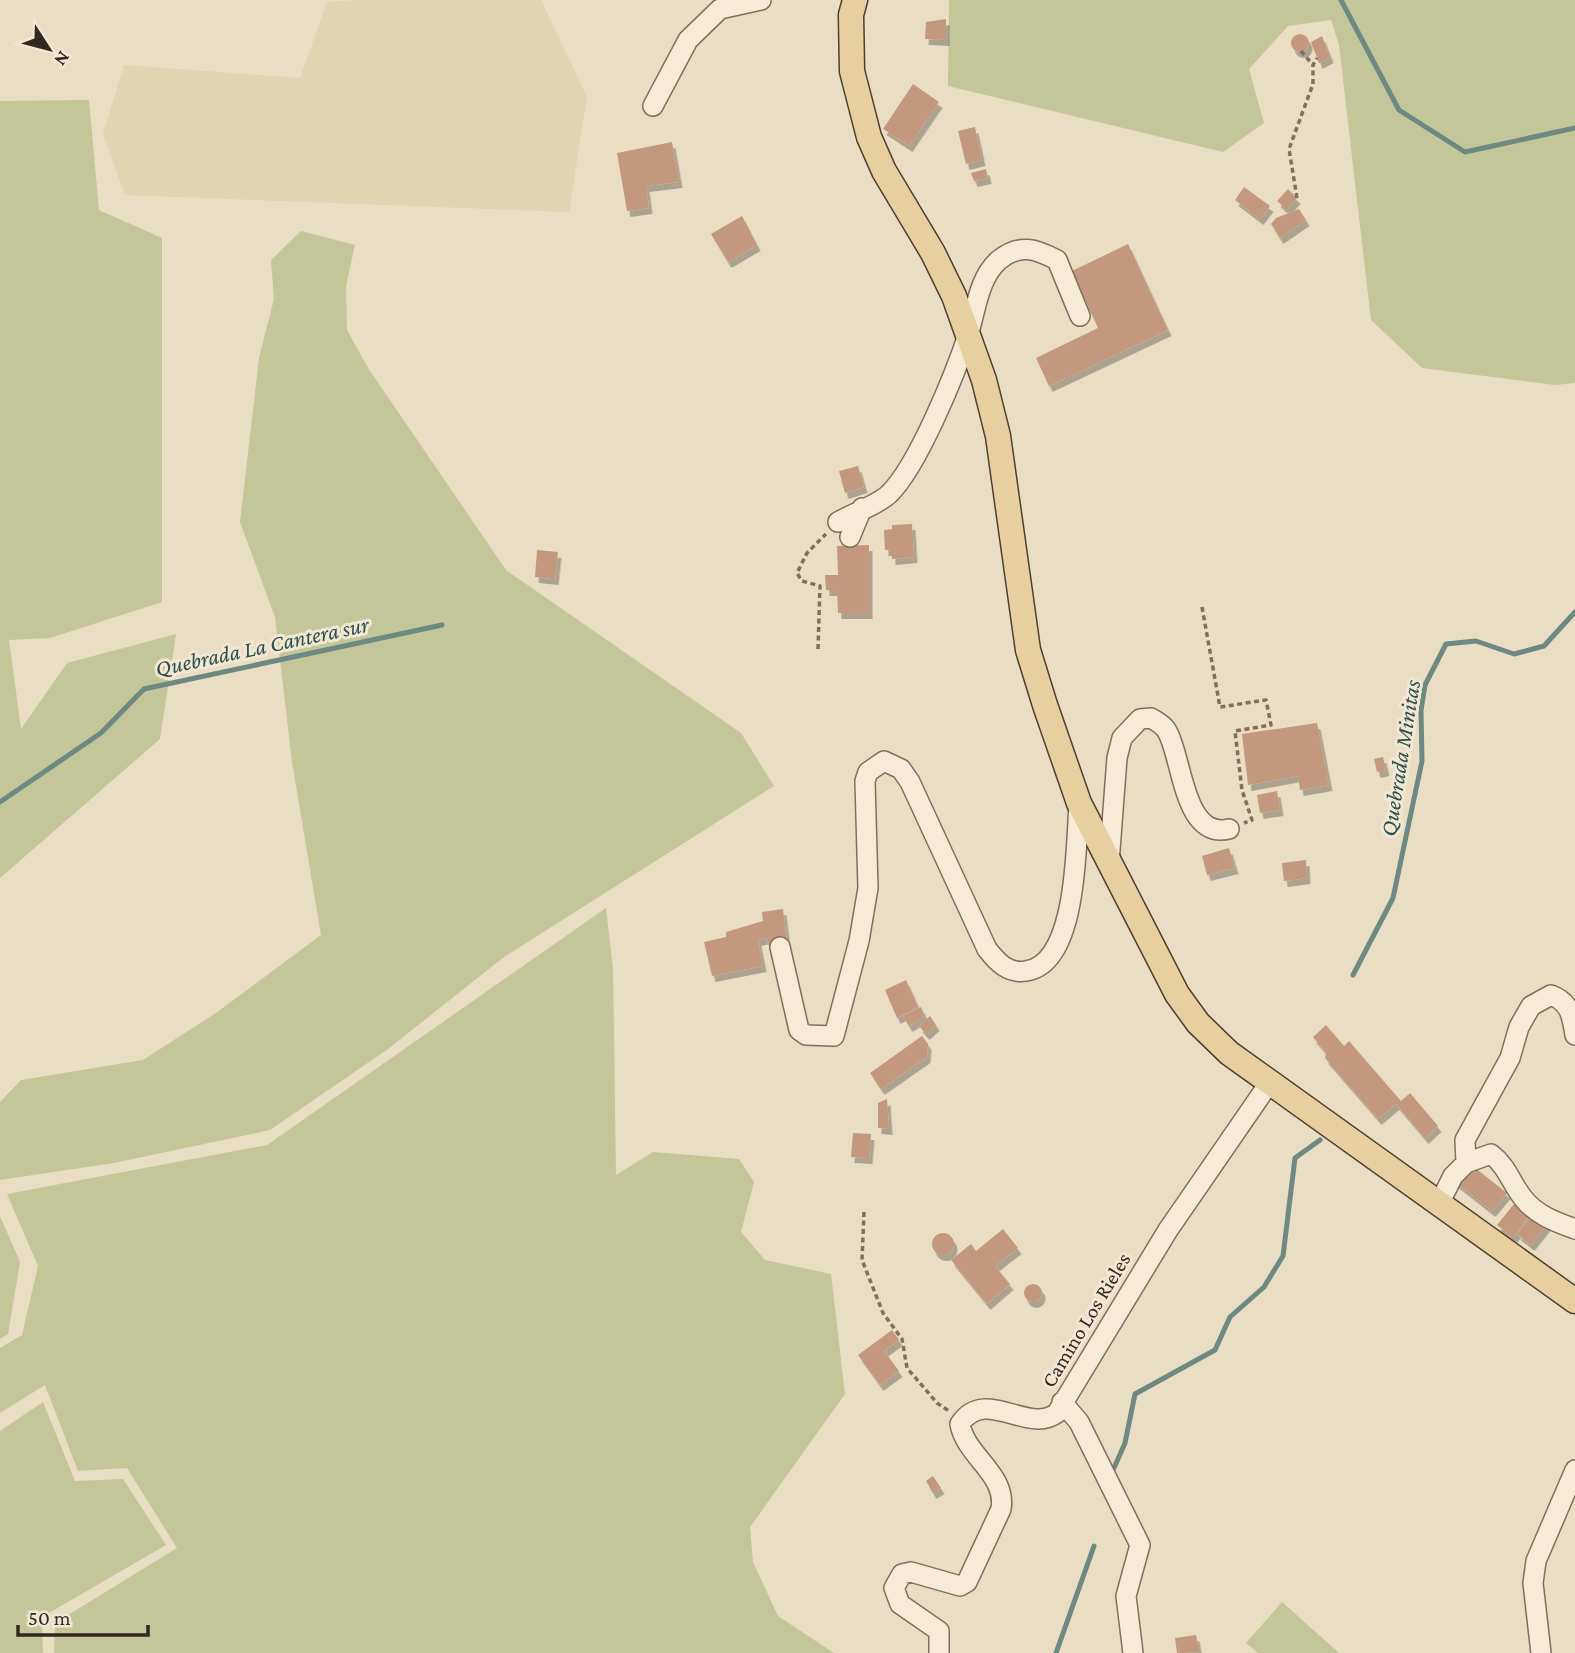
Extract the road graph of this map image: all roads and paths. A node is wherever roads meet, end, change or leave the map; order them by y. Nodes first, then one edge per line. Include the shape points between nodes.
1 (761, 0) edge
2 (855, 0) edge
3 (1301, 51) dead end
4 (1317, 58) dead end
5 (1313, 65) junction
6 (653, 106) dead end
7 (1297, 198) dead end
8 (1080, 316) dead end
9 (968, 335) junction
10 (844, 529) joint
11 (1202, 607) dead end
12 (818, 649) dead end
13 (1079, 803) junction
14 (1229, 829) joint
15 (1109, 864) junction
16 (780, 947) dead end
17 (1575, 1035) edge
18 (1270, 1082) junction
19 (1465, 1163) junction
20 (1439, 1204) junction
21 (864, 1212) dead end
22 (1575, 1229) edge
23 (1575, 1301) edge
24 (1062, 1402) junction
25 (963, 1420) junction
26 (1575, 1470) edge
27 (939, 1653) edge
28 (1133, 1653) edge
29 (1541, 1653) edge

1 - 6 street via 720,9 688,40
2 - 9 main road via 850,15 852,71 869,137 899,200 933,253
3 - 5 path
4 - 5 path
5 - 7 path via 1313,84 1289,149
8 - 9 street via 1057,260 1034,248 1016,249 998,261 983,283
9 - 10 street via 925,440 889,494 862,508
9 - 13 main road via 998,436 1028,650
10 - 12 path via 807,554 797,573 802,581 820,586
11 - 14 path via 1220,706 1265,700 1271,725 1235,731 1242,790 1252,820
13 - 15 main road
13 - 16 street via 1065,929 1048,960 1037,968 1014,972 987,949 910,782 901,769 884,761 868,772 865,781 868,888 835,1035 801,1033
14 - 15 street via 1216,832 1204,827 1194,812 1168,732 1152,718 1140,719 1122,738 1117,758
15 - 18 main road via 1177,994 1198,1023 1229,1053
17 - 19 street via 1572,1013 1562,999 1551,995 1531,1006 1510,1058 1465,1140
18 - 20 main road
18 - 24 street, Camino Los Rieles via 1168,1230
19 - 20 street
19 - 22 street via 1491,1154 1524,1199 1547,1218
20 - 23 main road
21 - 25 path via 862,1260 883,1313 902,1339 907,1368 937,1403
24 - 25 street, Camino Los Rieles via 1049,1419 980,1408
24 - 28 street via 1079,1422 1140,1545 1126,1596
25 - 27 street via 962,1436 967,1445 1000,1485 1001,1509 967,1582 960,1586 911,1572 902,1574 894,1588 900,1604 939,1631
26 - 29 street via 1536,1561 1533,1583

